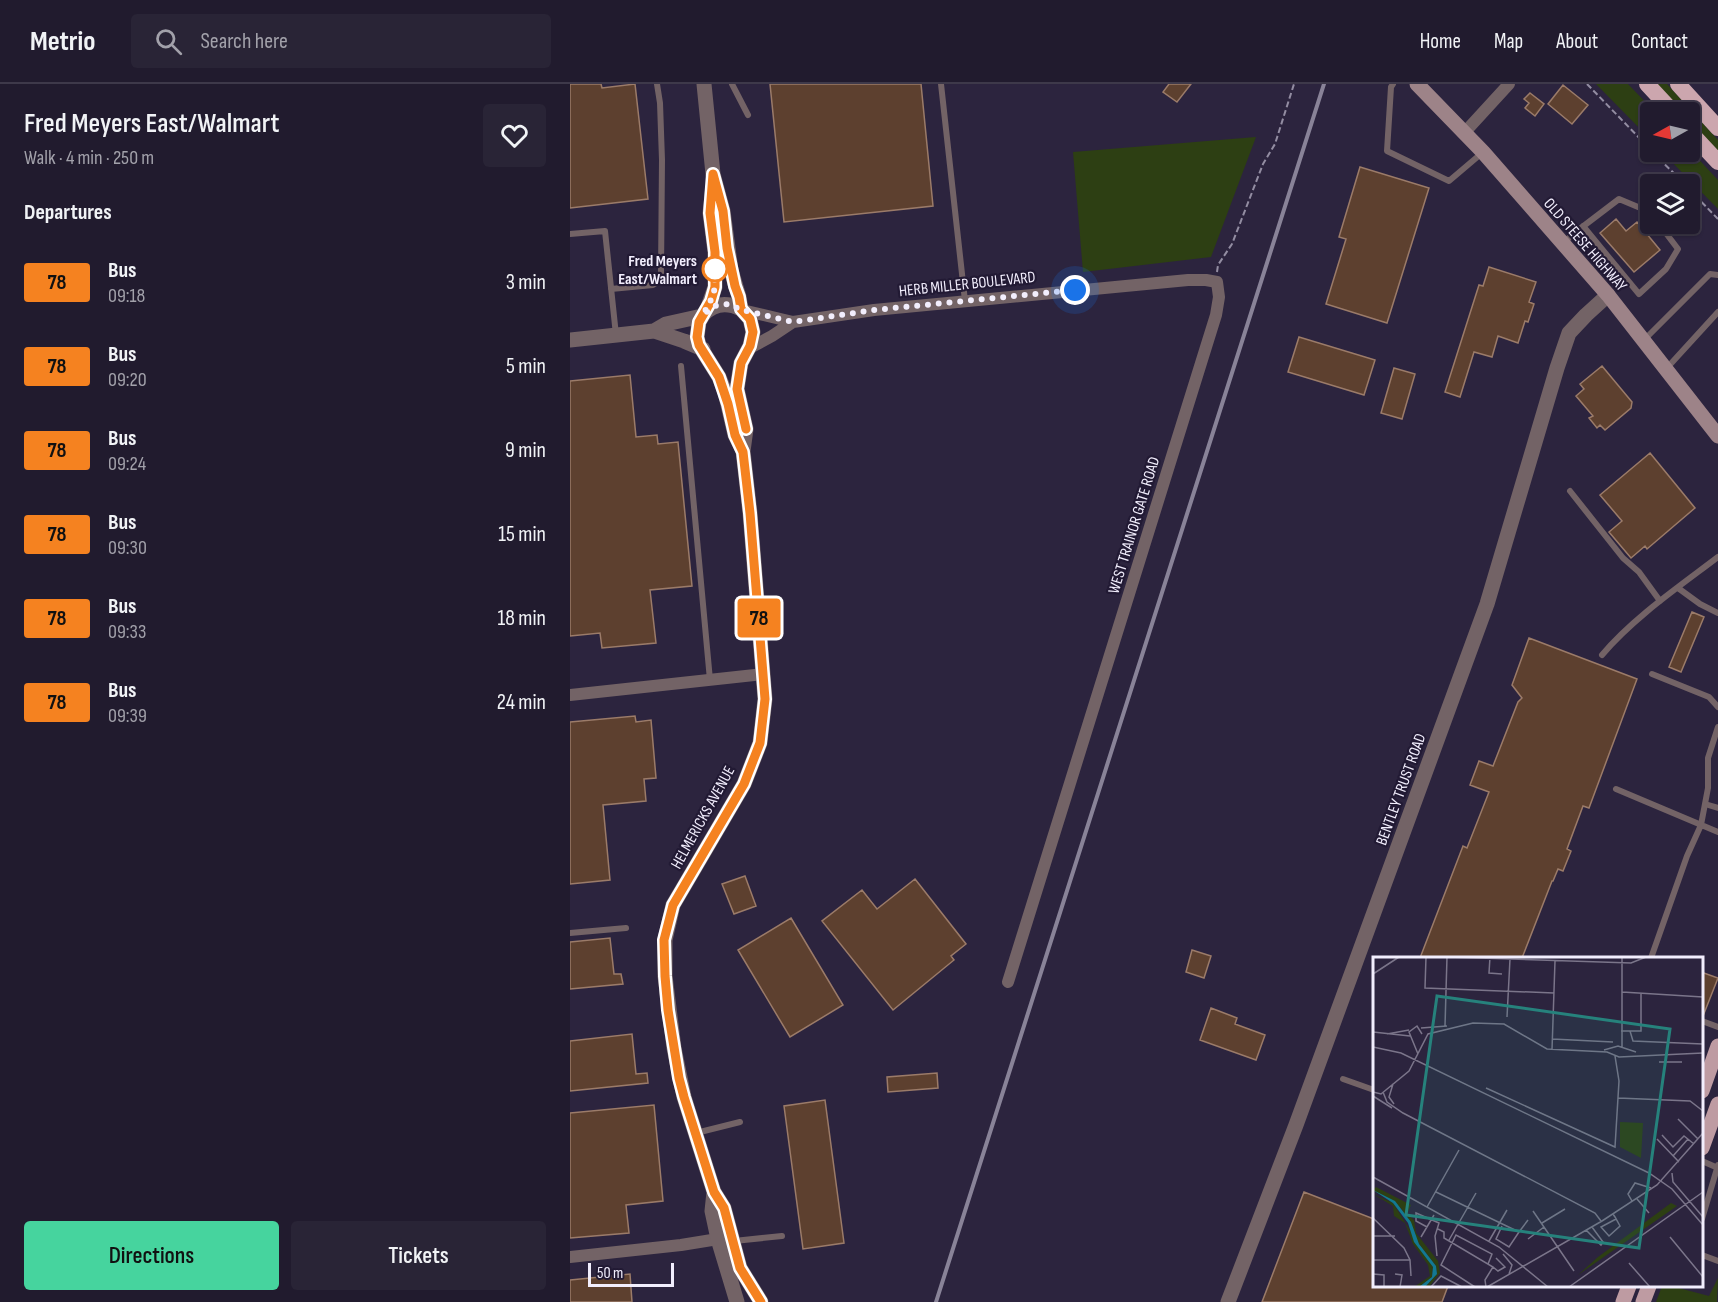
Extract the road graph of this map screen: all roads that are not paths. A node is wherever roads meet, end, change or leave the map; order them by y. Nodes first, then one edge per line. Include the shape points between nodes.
1 (657, 84) edge
2 (704, 84) edge
3 (732, 84) edge
4 (941, 84) edge
5 (1393, 84) edge
6 (1417, 84) edge
7 (1509, 84) edge
8 (1647, 84) edge
9 (1678, 84) edge
10 (1664, 102) edge
11 (748, 115) dead end
12 (1718, 128) edge
13 (1465, 132) junction
14 (1700, 142) edge
15 (1483, 152) junction
16 (1718, 162) edge
17 (713, 174) junction
18 (1640, 208) edge
19 (1583, 226) junction
20 (570, 234) edge
21 (1667, 234) edge
22 (1563, 243) junction
23 (1718, 275) edge
24 (1217, 282) joint
25 (611, 289) junction
26 (1608, 295) junction
27 (965, 301) junction
28 (742, 309) junction
29 (1718, 312) edge
30 (702, 316) junction
31 (793, 322) junction
32 (654, 331) junction
33 (616, 336) junction
34 (570, 340) edge
35 (1643, 341) junction
36 (703, 350) junction
37 (747, 350) junction
38 (681, 366) dead end
39 (1665, 369) junction
40 (1718, 436) edge
41 (743, 452) junction
42 (1570, 491) dead end
43 (1718, 557) edge
44 (1678, 588) junction
45 (1660, 601) junction
46 (1718, 613) edge
47 (1602, 655) dead end
48 (764, 674) junction
49 (1652, 674) dead end
50 (710, 680) junction
51 (570, 695) edge
52 (1718, 707) edge
53 (1718, 727) edge
54 (1616, 789) dead end
55 (1705, 804) junction
56 (1718, 808) edge
57 (1701, 825) junction
58 (1718, 832) edge
59 (627, 927) dead end
60 (570, 933) edge
61 (1651, 957) edge
62 (1008, 982) dead end
63 (1703, 1022) edge
64 (1718, 1027) edge
65 (1718, 1046) edge
66 (1343, 1079) dead end
67 (1703, 1086) edge
68 (1373, 1090) edge
69 (1718, 1104) edge
70 (740, 1122) dead end
71 (695, 1134) junction
72 (1703, 1143) edge
73 (1703, 1162) edge
74 (1718, 1167) edge
75 (1703, 1213) edge
76 (782, 1236) dead end
77 (726, 1240) junction
78 (1703, 1256) edge
79 (570, 1257) edge
80 (1718, 1261) edge
81 (740, 1268) junction
82 (1629, 1287) edge
83 (1649, 1287) edge
84 (737, 1302) edge
85 (748, 1302) edge
86 (761, 1302) edge
87 (1228, 1302) edge
88 (1623, 1302) edge
89 (1643, 1302) edge

1 - 25 lane via 662,160 661,274 653,285
2 - 17 street, HELMERICKS AVENUE
3 - 11 lane
4 - 27 lane
5 - 15 lane via 1387,152 1449,181
6 - 13 main road, OLD STEESE HIGHWAY
7 - 13 street
8 - 10 highway
9 - 12 highway
13 - 15 main road, OLD STEESE HIGHWAY
14 - 16 highway
15 - 22 main road, OLD STEESE HIGHWAY
17 - 28 street, HELMERICKS AVENUE
17 - 30 street, HELMERICKS AVENUE via 710,213 715,287
18 - 19 lane via 1619,199
19 - 21 lane via 1639,294 1666,269 1678,249
19 - 22 lane
20 - 25 lane via 605,231
22 - 26 main road, OLD STEESE HIGHWAY
23 - 35 lane via 1710,274
24 - 27 street, HERB MILLER BOULEVARD via 1188,280
24 - 62 street, WEST TRAINOR GATE ROAD via 1216,315
25 - 33 lane
26 - 35 main road, OLD STEESE HIGHWAY
26 - 87 street, BENTLEY TRUST ROAD via 1569,333 1487,604
27 - 31 street, HERB MILLER BOULEVARD
28 - 30 street, HERB MILLER BOULEVARD via 720,304
28 - 31 street, HERB MILLER BOULEVARD
28 - 37 street, HELMERICKS AVENUE via 753,325 753,339
29 - 39 lane
30 - 32 street, HERB MILLER BOULEVARD via 666,324
30 - 36 street, HELMERICKS AVENUE via 697,337
31 - 37 street, HERB MILLER BOULEVARD
32 - 33 street, HERB MILLER BOULEVARD
32 - 36 street, HERB MILLER BOULEVARD
33 - 34 street, HERB MILLER BOULEVARD
35 - 39 main road, OLD STEESE HIGHWAY
36 - 37 street, HERB MILLER BOULEVARD via 722,361 735,359
36 - 41 street, HELMERICKS AVENUE via 719,377
37 - 41 street, HELMERICKS AVENUE via 737,389 746,429
38 - 50 lane
39 - 40 main road, OLD STEESE HIGHWAY
41 - 48 street, HELMERICKS AVENUE
42 - 45 lane
43 - 44 lane
44 - 45 lane
44 - 46 lane
45 - 47 lane
48 - 50 street
48 - 71 street, HELMERICKS AVENUE via 760,743 744,784 673,905 664,940 672,1038
49 - 52 lane via 1709,697
50 - 51 street
53 - 55 lane via 1708,758
54 - 57 lane
55 - 56 lane
55 - 57 lane
57 - 58 lane
57 - 61 lane
59 - 60 lane
63 - 64 lane
65 - 67 main road
66 - 68 lane
69 - 72 main road
70 - 71 lane
71 - 77 street, HELMERICKS AVENUE via 714,1192 712,1211
73 - 74 lane
74 - 75 lane
76 - 77 lane
77 - 79 street
77 - 81 street, HELMERICKS AVENUE
77 - 84 street, HELMERICKS AVENUE
78 - 80 lane
81 - 85 street, HELMERICKS AVENUE
81 - 86 street, HELMERICKS AVENUE
82 - 88 main road
83 - 89 main road

